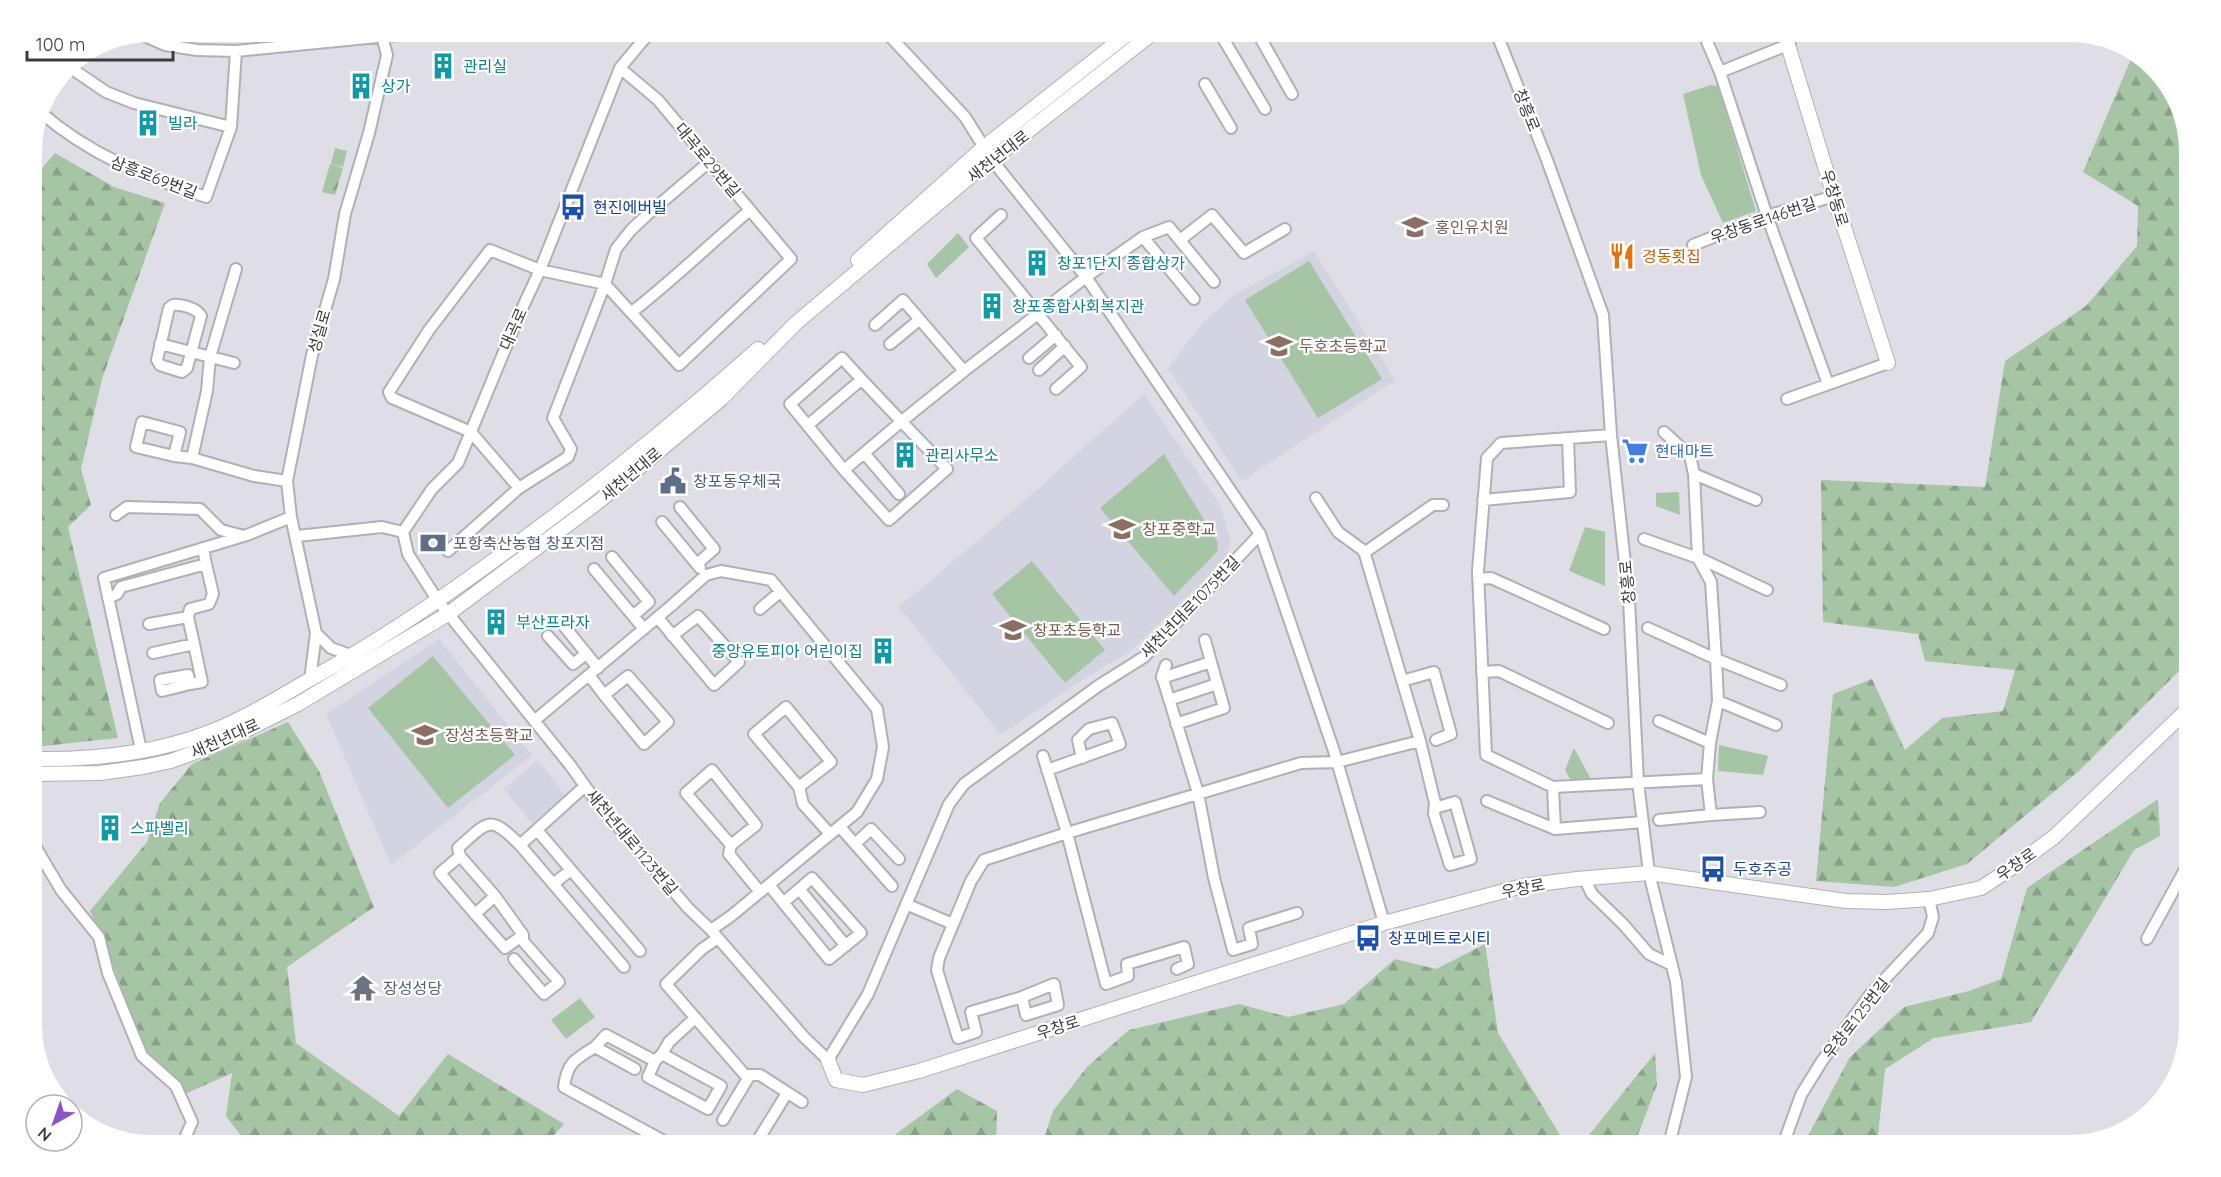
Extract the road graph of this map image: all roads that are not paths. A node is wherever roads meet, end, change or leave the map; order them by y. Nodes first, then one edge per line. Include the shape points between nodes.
1 (158, 42) edge
2 (283, 42) edge
3 (316, 42) edge
4 (383, 42) edge
5 (642, 42) edge
6 (895, 42) edge
7 (1117, 42) edge
8 (1141, 42) edge
9 (1225, 42) edge
10 (1263, 42) edge
11 (1500, 42) edge
12 (1707, 42) edge
13 (1779, 42) edge
14 (1788, 42) edge
15 (284, 46) junction
16 (236, 51) junction
17 (620, 68) junction
18 (76, 72) edge
19 (1720, 72) junction
20 (1205, 84) dead end
21 (1292, 94) dead end
22 (1265, 109) dead end
23 (47, 118) edge
24 (231, 127) junction
25 (1232, 128) dead end
26 (983, 148) junction
27 (992, 160) junction
28 (709, 162) junction
29 (1834, 196) junction
30 (750, 210) junction
31 (1001, 215) dead end
32 (1767, 216) junction
33 (1285, 230) dead end
34 (1143, 237) junction
35 (1180, 240) junction
36 (1693, 245) dead end
37 (236, 268) dead end
38 (540, 270) junction
39 (1086, 277) junction
40 (1214, 282) dead end
41 (605, 284) junction
42 (1194, 299) dead end
43 (632, 312) junction
44 (1039, 315) junction
45 (919, 320) junction
46 (874, 325) dead end
47 (1056, 335) junction
48 (160, 344) junction
49 (890, 344) dead end
50 (1065, 346) junction
51 (191, 352) junction
52 (210, 357) junction
53 (1029, 358) dead end
54 (234, 363) dead end
55 (1888, 363) joint
56 (1039, 370) dead end
57 (964, 371) junction
58 (861, 380) junction
59 (1828, 384) junction
60 (1056, 389) dead end
61 (1787, 399) dead end
62 (902, 421) junction
63 (808, 425) junction
64 (471, 432) junction
65 (1664, 432) dead end
66 (1611, 435) junction
67 (1568, 439) junction
68 (864, 453) junction
69 (174, 456) dead end
70 (192, 458) junction
71 (844, 470) junction
72 (1694, 474) junction
73 (287, 481) junction
74 (519, 488) junction
75 (899, 494) dead end
76 (1316, 498) dead end
77 (1483, 500) junction
78 (1756, 500) dead end
79 (1443, 505) dead end
80 (680, 507) dead end
81 (116, 515) dead end
82 (291, 517) junction
83 (662, 522) dead end
84 (403, 532) junction
85 (1260, 534) junction
86 (244, 536) junction
87 (297, 536) junction
88 (1644, 539) dead end
89 (203, 548) junction
90 (448, 551) dead end
91 (1364, 553) junction
92 (612, 557) dead end
93 (1698, 558) junction
94 (206, 564) junction
95 (697, 564) junction
96 (594, 569) dead end
97 (706, 575) junction
98 (1478, 579) junction
99 (1767, 590) dead end
100 (780, 592) junction
101 (108, 598) junction
102 (438, 601) junction
103 (760, 609) dead end
104 (448, 614) junction
105 (633, 616) junction
106 (188, 617) junction
107 (657, 618) junction
108 (149, 624) dead end
109 (564, 626) dead end
110 (1648, 628) dead end
111 (644, 629) junction
112 (1604, 629) dead end
113 (316, 633) junction
114 (548, 636) dead end
115 (672, 636) junction
116 (1205, 640) dead end
117 (194, 644) junction
118 (153, 653) dead end
119 (586, 654) junction
120 (1716, 659) junction
121 (357, 662) junction
122 (1211, 662) junction
123 (1166, 665) dead end
124 (593, 671) junction
125 (1482, 672) junction
126 (1162, 678) junction
127 (310, 680) junction
128 (1402, 681) junction
129 (190, 684) dead end
130 (1217, 684) junction
131 (1781, 686) dead end
132 (604, 694) junction
133 (1169, 700) junction
134 (1718, 700) junction
135 (2179, 718) edge
136 (534, 721) junction
137 (1659, 721) dead end
138 (1608, 723) dead end
139 (1176, 724) junction
140 (1776, 725) dead end
141 (1436, 740) dead end
142 (1420, 741) junction
143 (1710, 743) junction
144 (141, 750) junction
145 (1043, 756) dead end
146 (1082, 758) dead end
147 (42, 759) edge
148 (1337, 762) junction
149 (1047, 770) junction
150 (42, 774) edge
151 (1707, 779) junction
152 (1638, 783) junction
153 (585, 786) junction
154 (799, 787) junction
155 (1553, 787) junction
156 (1198, 793) junction
157 (1487, 801) dead end
158 (1435, 808) junction
159 (1760, 812) dead end
160 (1711, 815) junction
161 (1659, 820) dead end
162 (1643, 822) junction
163 (840, 827) junction
164 (1555, 829) junction
165 (537, 830) junction
166 (1067, 833) junction
167 (830, 834) junction
168 (855, 844) junction
169 (520, 845) junction
170 (731, 845) junction
171 (460, 856) junction
172 (42, 858) edge
173 (899, 859) dead end
174 (571, 870) junction
175 (1649, 873) junction
176 (1584, 878) junction
177 (2179, 880) edge
178 (553, 884) junction
179 (892, 886) dead end
180 (765, 888) junction
181 (800, 890) dead end
182 (495, 896) junction
183 (1929, 899) junction
184 (783, 903) junction
185 (908, 905) junction
186 (1297, 913) dead end
187 (475, 914) junction
188 (1384, 923) junction
189 (953, 924) junction
190 (714, 934) junction
191 (523, 935) junction
192 (2147, 939) dead end
193 (846, 945) junction
194 (640, 951) dead end
195 (514, 959) dead end
196 (1672, 965) junction
197 (624, 967) dead end
198 (1177, 969) dead end
199 (1022, 997) dead end
200 (695, 1018) junction
201 (595, 1047) junction
202 (658, 1057) junction
203 (828, 1060) junction
204 (635, 1069) dead end
205 (750, 1075) junction
206 (787, 1093) junction
207 (802, 1102) dead end
208 (723, 1120) dead end
209 (187, 1135) edge
210 (651, 1135) edge
211 (762, 1135) edge
212 (1672, 1135) edge
213 (1788, 1135) edge

1 - 16 street via 197,50
2 - 15 street
3 - 15 street
4 - 73 street, 성실로 via 387,55 345,214 334,279 312,355
5 - 17 street, 대곡로
6 - 26 street via 965,117
7 - 26 main road, 새천년대로
8 - 27 main road, 새천년대로
9 - 22 street
10 - 21 street
11 - 66 street, 창흥로 via 1604,315
12 - 19 street
13 - 19 street
14 - 29 main road, 우창동로
15 - 16 street
16 - 24 street, 삼흥로69번길
17 - 28 street, 대곡로29번길 via 658,100
17 - 38 street, 대곡로
18 - 24 street via 106,92 134,103
19 - 32 street
20 - 25 street
23 - 24 street, 삼흥로69번길 via 106,158 206,197
26 - 27 street
26 - 102 main road, 새천년대로 via 641,451
27 - 39 street
27 - 104 main road, 새천년대로 via 796,323 721,399 598,502
28 - 30 street, 대곡로29번길
28 - 41 street via 631,230 616,249
29 - 32 street, 우창동로146번길
29 - 55 main road, 우창동로
30 - 43 street
30 - 43 street, 대곡로29번길 via 790,259 679,365
31 - 44 street via 976,238
32 - 36 street, 우창동로146번길
32 - 59 street
33 - 35 street via 1244,253 1212,214
34 - 35 street via 1169,227
34 - 39 street
34 - 42 street
35 - 40 street
37 - 52 street
38 - 41 street
38 - 64 street, 대곡로
38 - 64 street via 490,249 429,330 389,392 392,398
39 - 44 street
39 - 85 street
41 - 43 street
41 - 74 street via 553,418 571,449 568,457
44 - 47 street
44 - 57 street
45 - 46 street via 903,300
45 - 49 street
45 - 57 street
47 - 50 street
47 - 53 street
48 - 51 street
48 - 51 street via 158,363 182,372
48 - 51 street via 169,308 177,305 201,316
50 - 56 street
50 - 60 street via 1081,367
51 - 52 street
52 - 54 street
52 - 70 street via 207,391
55 - 59 street
57 - 62 street
58 - 62 street
58 - 63 street
58 - 63 street via 842,358 790,404
59 - 61 street
62 - 68 street
62 - 71 street via 947,469 889,520
63 - 71 street
64 - 74 street
64 - 84 street, 대곡로 via 458,463 432,489
65 - 72 street via 1690,456
66 - 67 street
66 - 152 street, 창흥로 via 1629,600
67 - 77 street via 1501,443 1487,458
67 - 77 street via 1570,492
68 - 71 street
68 - 75 street
69 - 70 street
70 - 73 street
72 - 78 street
72 - 93 street
73 - 82 street, 성실로
74 - 90 street
76 - 91 street via 1338,532
77 - 98 street
79 - 91 street via 1433,505
80 - 95 street via 714,549
81 - 86 street via 127,507 200,509 221,530
82 - 86 street
82 - 87 street, 성실로
83 - 95 street
84 - 87 street via 382,527
84 - 102 street via 408,554
85 - 148 street
85 - 185 street, 새천년대로1075번길 via 1144,657 964,784 949,804
86 - 89 street
87 - 113 street, 성실로
88 - 93 street
89 - 94 street
89 - 101 street via 104,578
91 - 128 street
92 - 105 street via 649,602
93 - 99 street
93 - 120 street via 1711,582
94 - 101 street via 121,587
94 - 106 street via 213,594 209,604 190,609
95 - 97 street
96 - 105 street
97 - 100 street via 721,571 771,580
97 - 107 street
98 - 112 street via 1491,578
98 - 125 street
100 - 103 street
100 - 163 street via 877,709 883,747 877,779 857,812
101 - 144 street
102 - 104 street
102 - 121 main road, 새천년대로
104 - 121 main road, 새천년대로
104 - 136 street, 새천년대로1123번길
105 - 111 street
106 - 108 street
106 - 117 street
107 - 111 street
107 - 115 street
109 - 119 street
110 - 120 street
111 - 124 street
113 - 121 street via 331,648
113 - 127 street, 성실로
114 - 119 street via 573,664
115 - 115 street via 714,685 740,662 698,616
116 - 122 street
117 - 118 street
117 - 129 street via 202,682
119 - 124 street
120 - 131 street
120 - 134 street
121 - 127 main road, 새천년대로
121 - 150 main road, 새천년대로 via 298,704 220,743 171,761 100,773
122 - 126 street
122 - 130 street
123 - 126 street
124 - 132 street
124 - 136 street
125 - 138 street via 1499,671
125 - 155 street via 1486,755
126 - 133 street
127 - 144 main road, 새천년대로 via 211,732
128 - 141 street via 1434,672 1451,734
128 - 142 street
130 - 133 street
130 - 139 street via 1224,708
132 - 132 street via 628,676 668,722 644,744
133 - 139 street
134 - 140 street
134 - 143 street
135 - 183 main road, 우창로 via 2054,837 2016,865 1981,888
136 - 153 street, 새천년대로1123번길
137 - 143 street
139 - 156 street
142 - 148 street
142 - 158 street
143 - 151 street
144 - 147 main road, 새천년대로 via 103,757
145 - 149 street
146 - 149 street
148 - 156 street via 1301,763
148 - 188 street
149 - 166 street
151 - 152 street
151 - 160 street
152 - 155 street
152 - 162 street, 창흥로
153 - 165 street
153 - 190 street, 새천년대로1123번길
154 - 154 street via 831,762 786,707 754,734
154 - 167 street via 803,804
155 - 164 street
156 - 166 street
156 - 186 street via 1233,950 1252,944 1249,928
157 - 164 street
158 - 158 street via 1450,865 1471,859 1455,802
159 - 160 street
160 - 161 street
162 - 164 street
162 - 175 street, 창흥로
163 - 167 street
163 - 168 street
165 - 169 street
165 - 174 street
166 - 189 street via 984,860
166 - 198 street via 1107,984 1128,976 1126,964 1184,947 1188,964
167 - 180 street
168 - 173 street via 871,829
168 - 179 street
169 - 171 street via 500,826 489,824 458,848
169 - 178 street
170 - 170 street via 756,825 712,770 686,793
170 - 180 street via 729,854
171 - 182 street
171 - 187 street via 440,873
172 - 209 street via 61,890 99,937 108,973 142,1056 176,1086 192,1122
174 - 178 street
174 - 194 street
175 - 176 main road, 우창로
175 - 183 main road, 우창로 via 1846,902
175 - 196 street, 창흥로
176 - 188 main road, 우창로 via 1523,886
176 - 196 street via 1593,894 1649,954
177 - 192 street
178 - 197 street
180 - 184 street
180 - 190 street
181 - 193 street
182 - 187 street
182 - 191 street
183 - 213 street, 우창로125번길 via 1933,917 1928,933 1869,996 1822,1061 1801,1095
184 - 193 street via 829,960
184 - 193 street via 812,878 861,933
185 - 189 street
185 - 203 street, 새천년대로1075번길 via 868,993
187 - 191 street via 504,948
188 - 203 main road, 우창로 via 863,1085 836,1080
189 - 199 street via 937,970 958,1038 976,1032 970,1012
190 - 200 street via 666,984
190 - 203 street, 새천년대로1123번길
191 - 195 street via 523,941 559,982 544,994
196 - 212 street, 창흥로 via 1686,1077
200 - 202 street
200 - 205 street via 745,1075
201 - 202 street via 606,1035
201 - 204 street
201 - 210 street via 566,1071 564,1087
202 - 202 street via 722,1086 708,1108 648,1077
205 - 206 street via 760,1076
205 - 208 street
206 - 207 street
206 - 211 street

